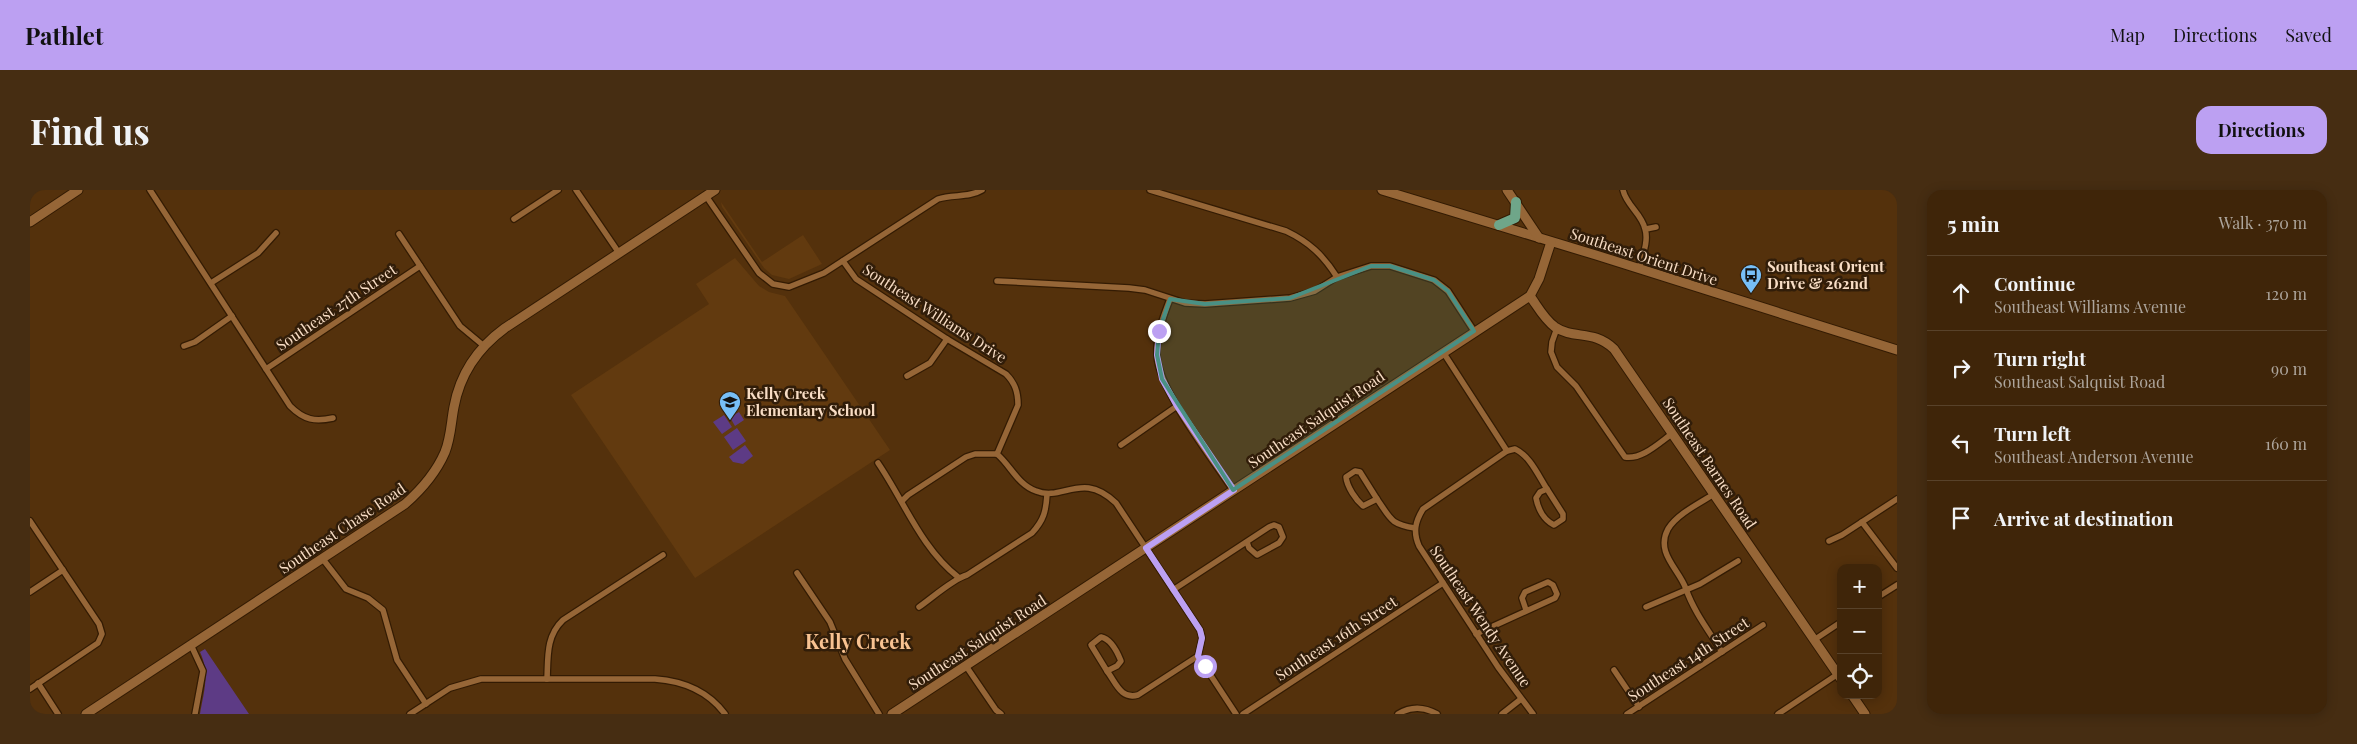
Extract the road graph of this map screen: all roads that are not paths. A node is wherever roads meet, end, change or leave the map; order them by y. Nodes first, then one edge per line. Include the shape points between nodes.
1 (78, 190) edge
2 (150, 190) edge
3 (558, 190) edge
4 (576, 190) edge
5 (715, 190) edge
6 (982, 190) edge
7 (1150, 190) edge
8 (1382, 190) edge
9 (1508, 190) edge
10 (1623, 190) edge
11 (706, 196) junction
12 (1516, 202) junction
13 (514, 219) dead end
14 (30, 222) edge
15 (1499, 225) junction
16 (1656, 227) dead end
17 (1646, 229) junction
18 (276, 233) dead end
19 (399, 234) dead end
20 (1539, 238) junction
21 (1551, 242) junction
22 (619, 253) junction
23 (843, 262) junction
24 (420, 266) junction
25 (1639, 269) junction
26 (1337, 277) junction
27 (997, 281) dead end
28 (211, 283) junction
29 (1530, 296) junction
30 (1170, 299) junction
31 (232, 316) junction
32 (1557, 328) junction
33 (1474, 331) junction
34 (946, 339) junction
35 (184, 346) dead end
36 (484, 346) junction
37 (1897, 350) edge
38 (1443, 352) junction
39 (266, 369) junction
40 (908, 376) dead end
41 (1177, 406) junction
42 (333, 418) dead end
43 (1673, 433) junction
44 (1121, 445) dead end
45 (1508, 451) junction
46 (997, 454) junction
47 (878, 463) dead end
48 (1547, 489) junction
49 (1234, 490) junction
50 (1047, 494) junction
51 (1714, 494) junction
52 (1377, 499) junction
53 (1897, 499) edge
54 (902, 502) junction
55 (30, 521) edge
56 (1862, 522) junction
57 (1415, 528) junction
58 (1829, 541) dead end
59 (1247, 542) junction
60 (1146, 548) junction
61 (662, 555) dead end
62 (322, 558) junction
63 (1738, 561) dead end
64 (1897, 568) edge
65 (63, 570) junction
66 (797, 573) dead end
67 (958, 577) junction
68 (1443, 583) junction
69 (1897, 584) edge
70 (1686, 588) junction
71 (1173, 590) junction
72 (30, 592) edge
73 (1882, 594) edge
74 (919, 606) dead end
75 (1646, 607) dead end
76 (1526, 610) junction
77 (1763, 625) dead end
78 (1837, 625) edge
79 (1476, 634) junction
80 (1814, 640) junction
81 (191, 645) junction
82 (1722, 652) junction
83 (1198, 656) junction
84 (966, 666) junction
85 (1614, 670) dead end
86 (1107, 671) junction
87 (1837, 674) edge
88 (1837, 678) edge
89 (547, 679) junction
90 (38, 683) junction
91 (30, 688) edge
92 (1521, 699) junction
93 (1855, 699) edge
94 (426, 704) junction
95 (1639, 706) junction
96 (58, 714) edge
97 (86, 714) edge
98 (195, 714) edge
99 (410, 714) edge
100 (725, 714) edge
101 (879, 714) edge
102 (892, 714) edge
103 (1001, 714) edge
104 (1236, 714) edge
105 (1243, 714) edge
106 (1398, 714) edge
107 (1437, 714) edge
108 (1502, 714) edge
109 (1533, 714) edge
110 (1627, 714) edge
111 (1778, 714) edge
112 (1865, 714) edge

1 - 14 street
2 - 28 street
3 - 13 street
4 - 22 street
5 - 11 street, Southeast Chase Road
6 - 23 street via 972,195 949,195 938,199
7 - 26 street via 1302,238 1316,249
8 - 15 street, Southeast Orient Drive
9 - 12 street
10 - 17 street
11 - 22 street, Southeast Chase Road
11 - 23 street via 759,274 773,284 789,287 799,284
12 - 15 main road via 1515,218
12 - 20 street
15 - 20 street, Southeast Orient Drive
16 - 17 street
17 - 25 street
18 - 28 street via 258,253
19 - 24 street
20 - 21 street, Southeast Orient Drive
21 - 25 street, Southeast Orient Drive
21 - 29 street
22 - 36 street, Southeast Chase Road via 505,328
23 - 34 street, Southeast Williams Drive via 856,279
24 - 36 street via 460,326
24 - 39 street, Southeast 27th Street
25 - 37 street, Southeast Orient Drive
26 - 30 street via 1315,291 1290,298 1205,304
26 - 33 street via 1371,266 1390,266 1434,280 1448,291
27 - 30 street via 1129,288
28 - 31 street
29 - 32 street via 1544,317
29 - 33 street, Southeast Salquist Road
30 - 41 street via 1159,331 1157,355 1162,379
31 - 35 street
31 - 39 street
32 - 43 street, Southeast Barnes Road via 1598,337 1609,344
32 - 43 street via 1551,352 1557,367 1576,386 1625,457 1639,456
33 - 38 street, Southeast Salquist Road
34 - 40 street via 930,363
34 - 46 street, Southeast Williams Drive via 1006,374 1015,388 1018,404
36 - 62 street, Southeast Chase Road via 463,378 447,445 429,479 405,504
38 - 45 street
38 - 49 street, Southeast Salquist Road
39 - 42 street via 296,412 318,422
41 - 44 street
41 - 49 street
43 - 51 street, Southeast Barnes Road
45 - 48 street via 1522,452
45 - 57 street via 1423,509
46 - 50 street via 1028,488
46 - 54 street via 966,457
47 - 54 street
48 - 48 street via 1563,514 1563,519 1554,524 1548,522 1536,498
49 - 60 street, Southeast Salquist Road
50 - 60 street via 1078,487 1100,491 1121,508
50 - 67 street via 1046,513 1032,533 967,576
51 - 70 street via 1675,520 1665,536 1667,558
51 - 80 street, Southeast Barnes Road
52 - 52 street via 1360,472 1355,471 1346,477 1346,483 1363,506
52 - 57 street via 1399,526
53 - 56 street
54 - 67 street via 930,548
55 - 65 street
56 - 58 street
56 - 64 street
57 - 68 street, Southeast Wendy Avenue via 1419,546
59 - 59 street via 1257,555 1284,538 1279,527 1274,525
59 - 71 street
60 - 71 street
60 - 84 street, Southeast Salquist Road
61 - 89 street via 556,626 549,642
62 - 81 street, Southeast Chase Road
62 - 94 street via 346,589 368,598 383,610 398,660
63 - 70 street via 1714,577
65 - 72 street
65 - 90 street via 99,624 102,634 98,643
66 - 101 street via 830,622 845,659
67 - 74 street
68 - 79 street, Southeast Wendy Avenue
68 - 105 street, Southeast 16th Street
69 - 73 street
70 - 75 street
70 - 82 street via 1691,605
71 - 83 street via 1200,630 1202,638
76 - 76 street via 1522,598 1525,592 1548,582 1553,585 1557,594 1555,598
76 - 79 street
77 - 82 street, Southeast 14th Street
78 - 80 street
79 - 92 street, Southeast Wendy Avenue
80 - 87 street, Southeast Barnes Road
81 - 97 street, Southeast Chase Road
81 - 98 street via 203,671
82 - 95 street, Southeast 14th Street
83 - 86 street via 1131,697 1120,691
83 - 104 street
84 - 102 street, Southeast Salquist Road
84 - 103 street
85 - 95 street
86 - 86 street via 1091,645 1101,637 1109,640 1121,661
88 - 111 street
89 - 94 street via 470,681 450,688
89 - 100 street via 674,681 701,692
90 - 91 street
90 - 96 street
92 - 108 street
92 - 109 street, Southeast Wendy Avenue
93 - 112 street
94 - 99 street
95 - 110 street, Southeast 14th Street
106 - 107 street via 1419,708

